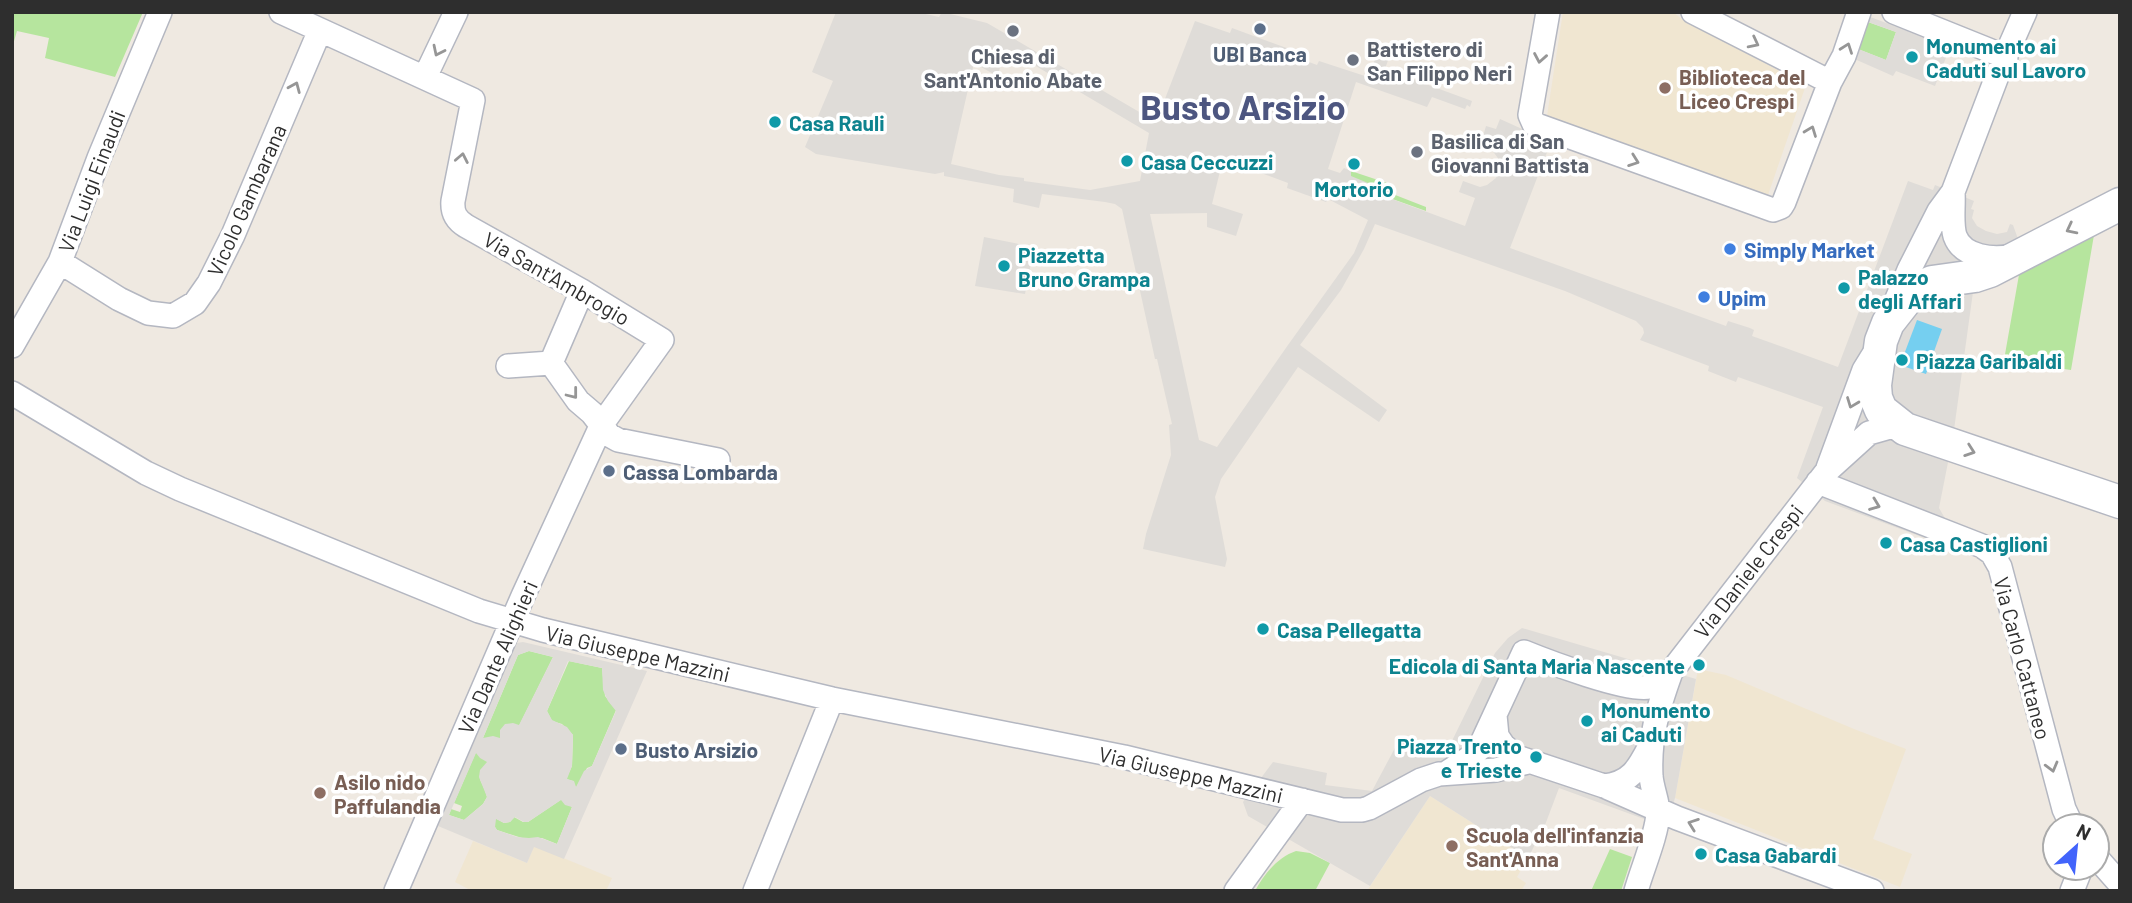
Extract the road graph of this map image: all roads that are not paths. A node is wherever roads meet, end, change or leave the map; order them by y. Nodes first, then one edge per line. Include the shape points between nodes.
1 (160, 12) edge
2 (281, 12) edge
3 (456, 12) edge
4 (1548, 12) edge
5 (1693, 12) edge
6 (1859, 12) edge
7 (1895, 12) edge
8 (2025, 12) edge
9 (320, 30) junction
10 (2006, 57) junction
11 (425, 78) junction
12 (1830, 82) junction
13 (1953, 192) junction
14 (2120, 204) edge
15 (2023, 253) junction
16 (60, 262) junction
17 (582, 291) junction
18 (1884, 332) junction
19 (662, 340) joint
20 (12, 346) edge
21 (551, 363) junction
22 (508, 366) dead end
23 (12, 393) edge
24 (602, 424) junction
25 (1905, 429) junction
26 (718, 460) dead end
27 (1822, 476) junction
28 (2120, 502) edge
29 (513, 622) junction
30 (1671, 671) junction
31 (1619, 683) junction
32 (832, 699) junction
33 (1495, 715) junction
34 (1654, 720) junction
35 (1651, 744) junction
36 (1528, 762) junction
37 (1445, 773) junction
38 (1604, 786) junction
39 (1302, 800) junction
40 (1658, 811) junction
41 (2065, 812) edge
42 (397, 891) edge
43 (755, 891) edge
44 (1236, 891) edge
45 (1636, 891) edge
46 (1872, 891) edge

1 - 16 street, Via Luigi Einaudi
2 - 9 street
3 -> 11 street
4 -> 12 street via 1531,120 1539,127 1768,209 1777,209 1784,202
5 -> 12 street
12 -> 6 street
7 - 10 street
8 - 10 street
9 - 11 street
16 -> 9 street, Vicolo Gambarana via 148,313 173,316 195,303 217,270
10 - 13 street
17 -> 11 street, Via Sant'Ambrogio via 454,215 473,100
13 - 15 street via 1954,229 1962,246 1983,257
13 - 18 street via 1909,270
14 -> 15 street
15 - 18 street via 1982,274 1921,287
16 - 20 street, Via Luigi Einaudi
17 - 19 street, Via Sant'Ambrogio
17 - 21 street
18 - 25 street via 1876,398 1881,410
18 -> 27 street
19 - 24 street, Via Dante Alighieri
21 - 22 street
21 -> 24 street via 578,401
23 - 29 street, Via Giuseppe Mazzini via 172,485
24 - 26 street via 618,440
24 - 29 street, Via Dante Alighieri
25 - 27 street via 1890,427 1869,433
25 -> 28 street
27 - 30 street, Via Daniele Crespi
27 -> 41 street, Via Carlo Cattaneo via 1992,553
29 - 32 street, Via Giuseppe Mazzini
29 - 42 street, Via Dante Alighieri
30 - 31 street via 1650,687
30 - 34 street
31 - 33 street via 1555,665 1534,666 1514,675
31 - 34 street via 1638,696
32 - 39 street, Via Giuseppe Mazzini via 1124,757
32 - 43 street
33 - 36 street via 1503,745
33 - 37 street via 1476,753
34 - 35 street
35 - 38 street via 1624,782
35 - 40 street
36 - 37 street via 1496,770
36 - 38 street
37 - 39 street via 1362,810
38 - 40 street
39 - 44 street
40 - 45 street
46 -> 40 street

